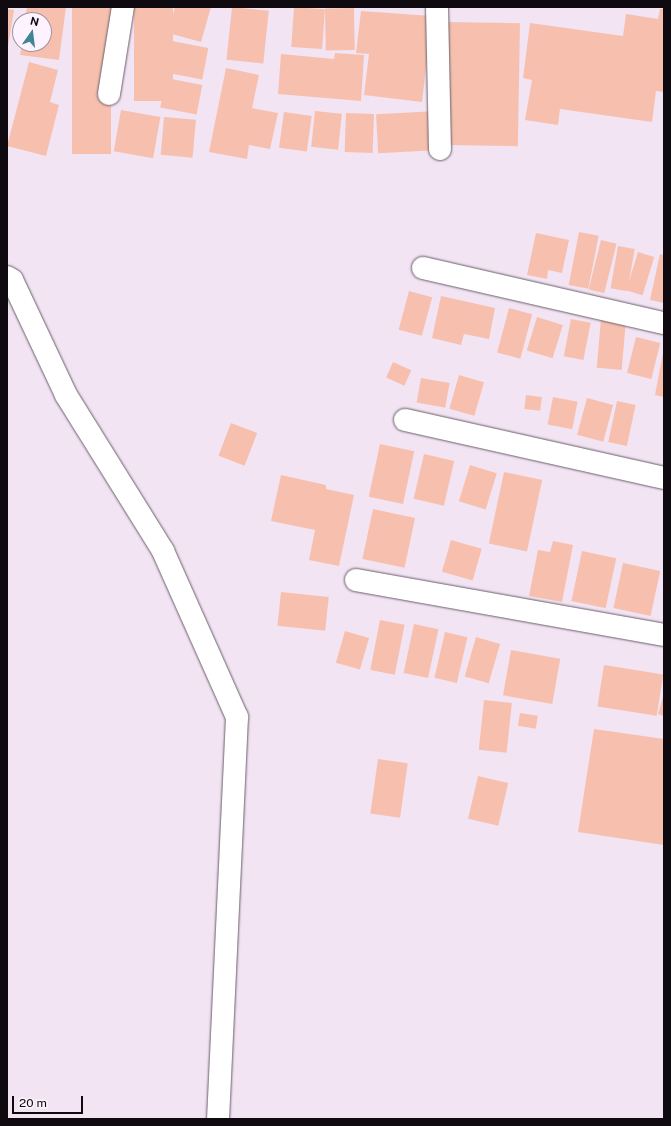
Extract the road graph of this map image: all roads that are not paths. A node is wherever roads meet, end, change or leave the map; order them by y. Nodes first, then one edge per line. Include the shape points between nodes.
1 (123, 7) edge
2 (437, 7) edge
3 (110, 94) dead end
4 (440, 148) dead end
5 (423, 268) dead end
6 (7, 277) edge
7 (664, 323) edge
8 (405, 420) dead end
9 (664, 478) edge
10 (356, 580) dead end
11 (664, 635) edge
12 (218, 1119) edge

1 - 3 street
2 - 4 street
5 - 7 street
6 - 12 street via 12,280 66,395 163,551 237,718
8 - 9 street
10 - 11 street

